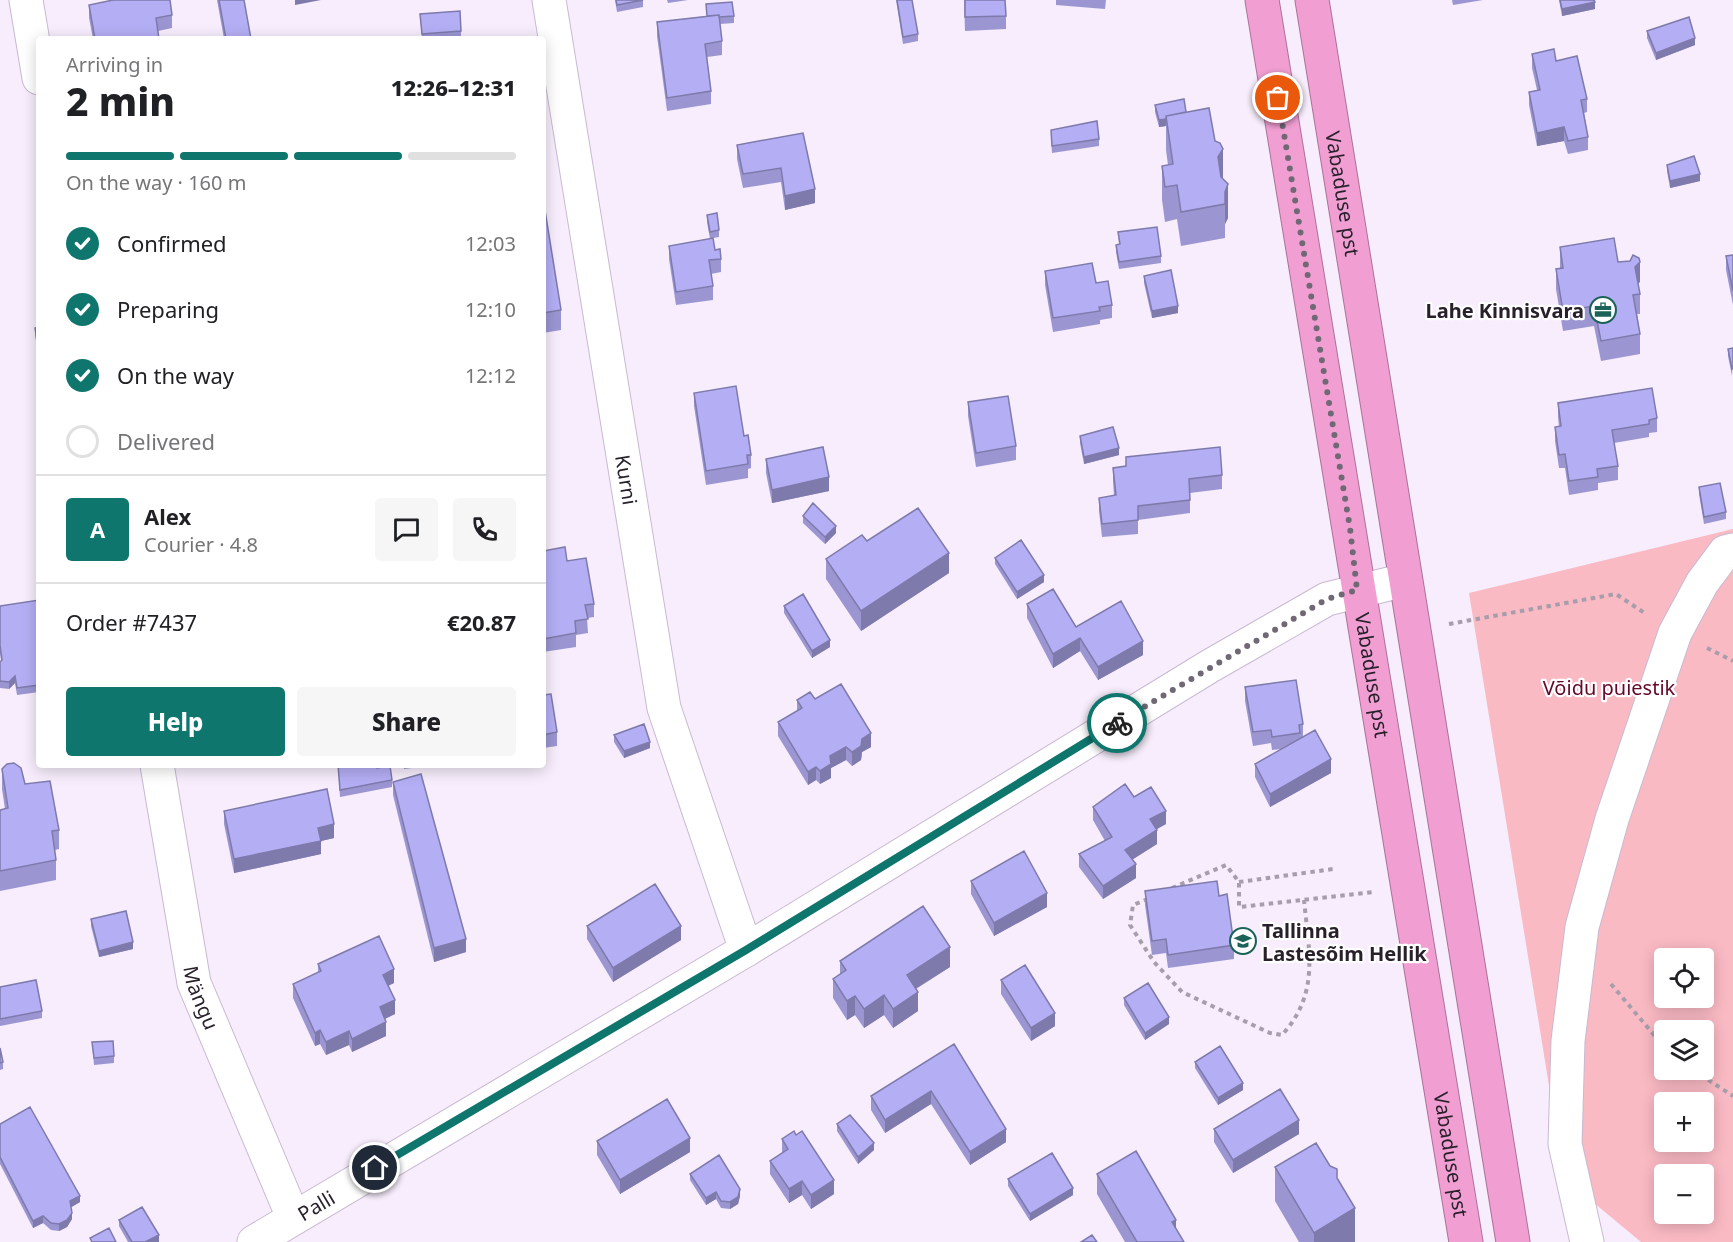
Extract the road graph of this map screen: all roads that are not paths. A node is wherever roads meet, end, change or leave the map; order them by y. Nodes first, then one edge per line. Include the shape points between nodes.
1 (26, 0) edge
2 (549, 0) edge
3 (1262, 0) edge
4 (1312, 0) edge
5 (36, 60) edge
6 (1733, 550) edge
7 (1405, 580) junction
8 (1357, 590) junction
9 (158, 768) edge
10 (746, 950) junction
11 (293, 1217) junction
12 (254, 1242) edge
13 (1466, 1242) edge
14 (1513, 1242) edge
15 (1587, 1242) edge

1 - 5 street
2 - 10 street, Kurni via 664,708
3 - 8 highway, Vabaduse pst
4 - 7 highway, Vabaduse pst
6 - 15 street via 1725,552 1701,583 1675,633 1612,819 1582,927 1568,1041 1565,1144
7 - 8 street, Palli
7 - 14 highway, Vabaduse pst
8 - 10 street, Palli via 1327,599 1210,666
8 - 13 highway, Vabaduse pst
9 - 11 street, Mängu via 194,982
10 - 11 street, Palli
11 - 12 street, Palli

